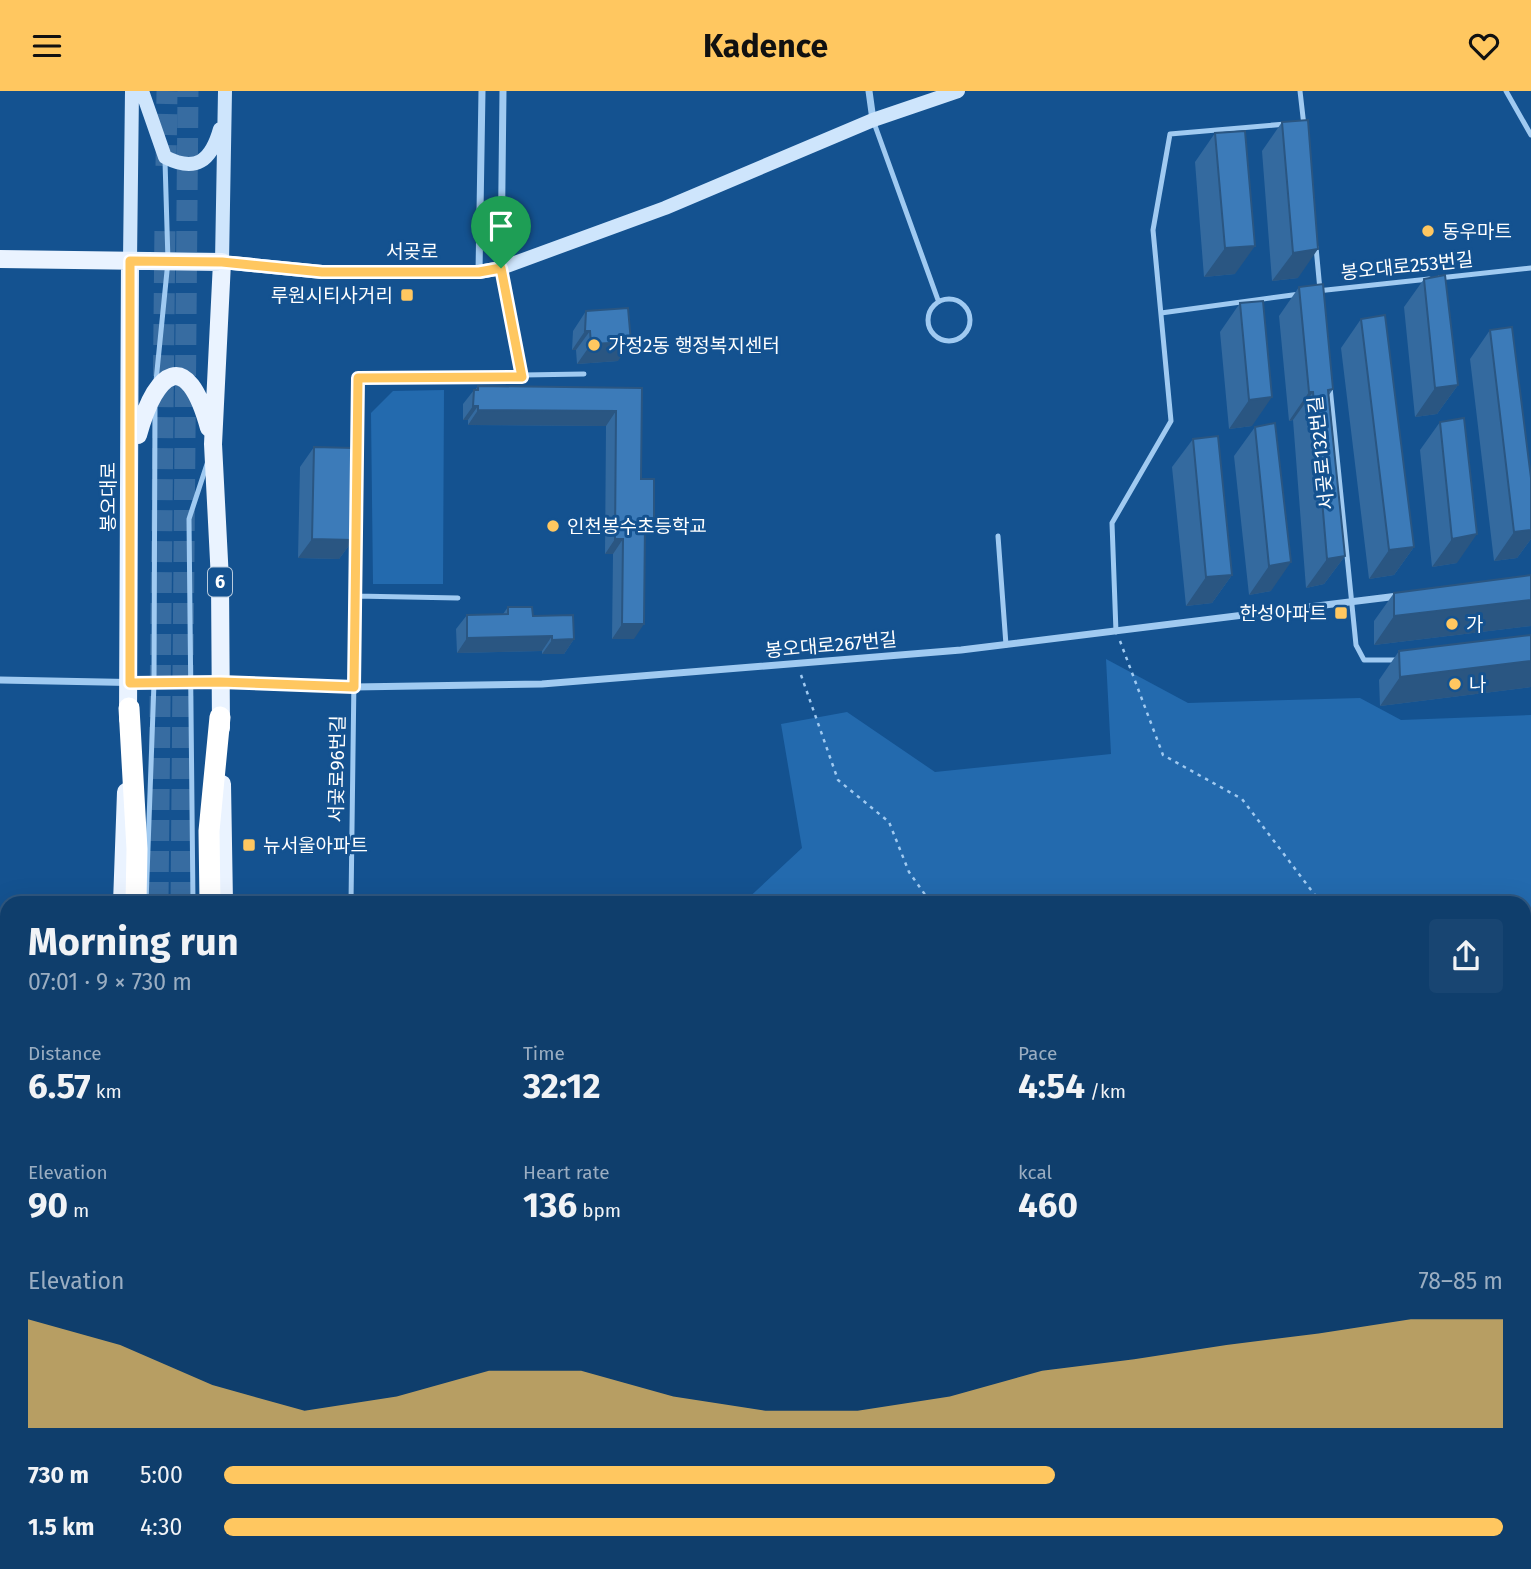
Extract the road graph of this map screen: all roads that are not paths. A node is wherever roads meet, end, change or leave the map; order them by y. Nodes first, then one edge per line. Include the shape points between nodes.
1 (132, 91) edge
2 (142, 91) edge
3 (222, 91) edge
4 (482, 91) edge
5 (503, 91) edge
6 (869, 91) edge
7 (958, 91) edge
8 (1300, 91) edge
9 (1506, 91) edge
10 (224, 114) junction
11 (873, 120) junction
12 (1303, 123) junction
13 (1531, 135) edge
14 (1305, 136) edge
15 (165, 157) junction
16 (1315, 239) edge
17 (0, 259) edge
18 (130, 261) junction
19 (168, 261) junction
20 (222, 262) junction
21 (501, 268) junction
22 (1531, 268) edge
23 (479, 272) junction
24 (1320, 291) junction
25 (938, 300) junction
26 (1322, 305) edge
27 (1161, 313) junction
28 (1329, 372) edge
29 (584, 374) dead end
30 (522, 377) junction
31 (156, 387) junction
32 (213, 445) junction
33 (131, 459) junction
34 (998, 535) dead end
35 (1408, 595) edge
36 (355, 596) junction
37 (458, 598) dead end
38 (1353, 602) junction
39 (1116, 632) junction
40 (1006, 645) junction
41 (1407, 659) edge
42 (0, 680) edge
43 (192, 682) junction
44 (220, 682) junction
45 (130, 683) junction
46 (154, 683) junction
47 (354, 687) junction
48 (129, 708) junction
49 (220, 717) junction
50 (122, 896) edge
51 (136, 896) edge
52 (146, 896) edge
53 (193, 896) edge
54 (210, 896) edge
55 (224, 896) edge
56 (351, 896) edge

1 - 18 main road, 봉오대로
2 - 15 main road
3 - 10 main road
4 - 23 street
5 - 21 street
6 - 11 street
7 - 11 main road, 서곶로
8 - 12 lane
9 - 13 lane
10 - 15 main road via 216,145 206,159 180,165
10 - 20 main road
11 - 21 main road, 서곶로 via 665,208
11 - 25 lane
12 - 14 lane
12 - 27 lane via 1170,134 1153,230
15 - 19 lane
16 - 24 lane
17 - 18 main road, 서곶로
18 - 19 main road, 서곶로
18 - 33 main road, 봉오대로
19 - 20 main road, 서곶로
19 - 31 lane
20 - 23 main road, 서곶로 via 322,272
20 - 32 main road, 6
21 - 23 main road, 서곶로
21 - 30 lane
22 - 24 lane, 봉오대로253번길
24 - 26 lane
24 - 27 lane, 봉오대로253번길
25 - 25 lane via 929,323 934,335 956,341 967,332 970,317 951,297
27 - 39 lane via 1171,421 1112,523
28 - 38 lane, 서곶로132번길
29 - 30 lane, 서곷로96번길
30 - 36 lane, 서곷로96번길 via 358,378
31 - 32 main road via 168,377 192,384 201,398
31 - 33 main road
31 - 46 lane
32 - 43 lane via 188,519
32 - 44 main road, 6
33 - 45 main road, 봉오대로
34 - 40 lane
35 - 38 street, 봉오대로267번길
36 - 37 lane
36 - 47 lane, 서곷로96번길
38 - 39 street, 봉오대로267번길
38 - 41 lane, 서곶로132번길 via 1356,645 1364,660
39 - 40 street, 봉오대로267번길
40 - 47 street, 봉오대로267번길 via 542,684
42 - 45 street, 봉오대로267번길
43 - 44 street, 봉오대로267번길
43 - 46 street, 봉오대로267번길
43 - 53 lane
44 - 47 street, 봉오대로267번길
44 - 49 main road, 6
45 - 46 street, 봉오대로267번길
45 - 48 main road, 봉오대로
46 - 52 lane
47 - 56 lane, 서곷로96번길
48 - 50 main road, 봉오대로
48 - 51 highway
49 - 54 highway via 209,831
49 - 55 main road, 6

